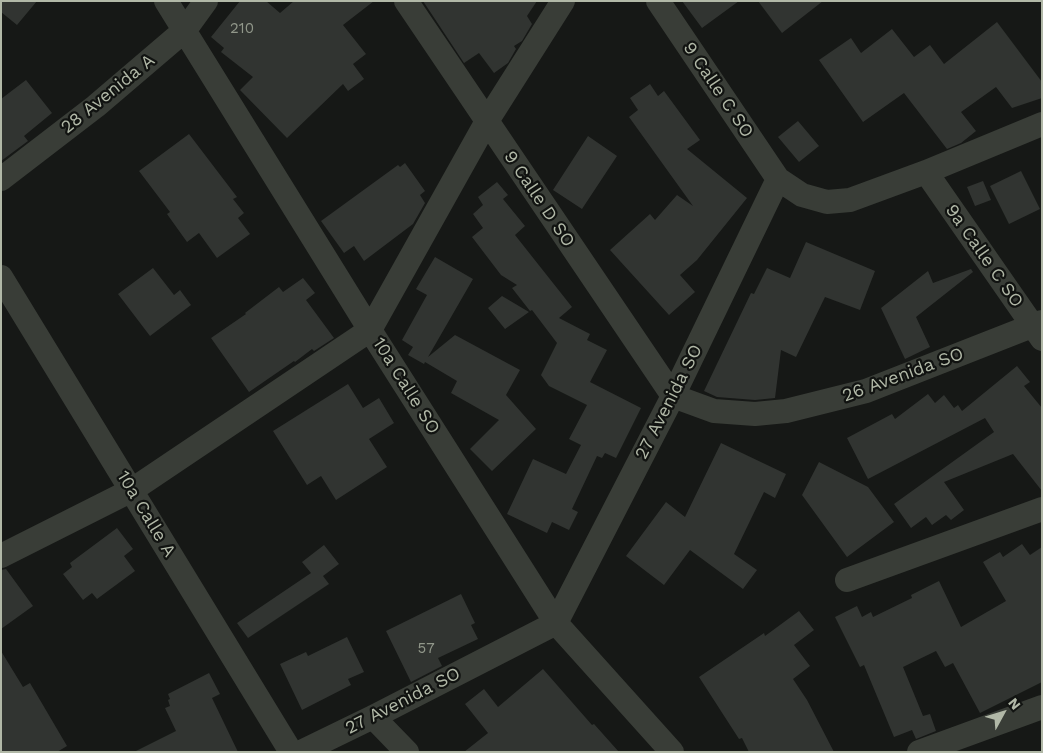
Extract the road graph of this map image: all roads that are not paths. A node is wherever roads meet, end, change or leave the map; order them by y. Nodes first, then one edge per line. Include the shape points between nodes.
1 (166, 1) edge
2 (206, 1) edge
3 (406, 1) edge
4 (563, 1) edge
5 (658, 1) edge
6 (185, 30) junction
7 (487, 120) junction
8 (1042, 124) edge
9 (926, 172) junction
10 (1, 179) edge
11 (778, 179) junction
12 (1, 277) edge
13 (1039, 329) edge
14 (370, 330) junction
15 (673, 396) junction
16 (132, 490) junction
17 (1042, 509) edge
18 (1, 556) edge
19 (847, 580) dead end
20 (556, 623) junction
21 (1042, 707) edge
22 (372, 717) junction
23 (291, 752) edge
24 (302, 752) edge
25 (407, 752) edge
26 (672, 752) edge
27 (919, 752) edge

1 - 6 street, 10a Calle SO
2 - 6 street, 28 Avenida A
3 - 7 street, 9 Calle D SO
4 - 7 street
5 - 11 street, 9 Calle C SO
6 - 10 street, 28 Avenida A via 96,106
6 - 14 street, 10a Calle SO
7 - 14 street
7 - 15 street, 9 Calle D SO
8 - 9 street
9 - 11 street via 850,200 827,202 802,195
9 - 13 street, 9a Calle C SO
11 - 15 street, 27 Avenida SO
12 - 16 street, 10a Calle A
13 - 15 street, 26 Avenida SO via 866,392 786,411 755,414 714,411
14 - 16 street
14 - 20 street, 10a Calle SO
15 - 20 street, 27 Avenida SO
16 - 18 street
16 - 23 street, 10a Calle A
17 - 19 street
20 - 22 street, 27 Avenida SO
20 - 26 street, 10a Calle SO
21 - 27 street
22 - 24 street, 27 Avenida SO
22 - 25 street

